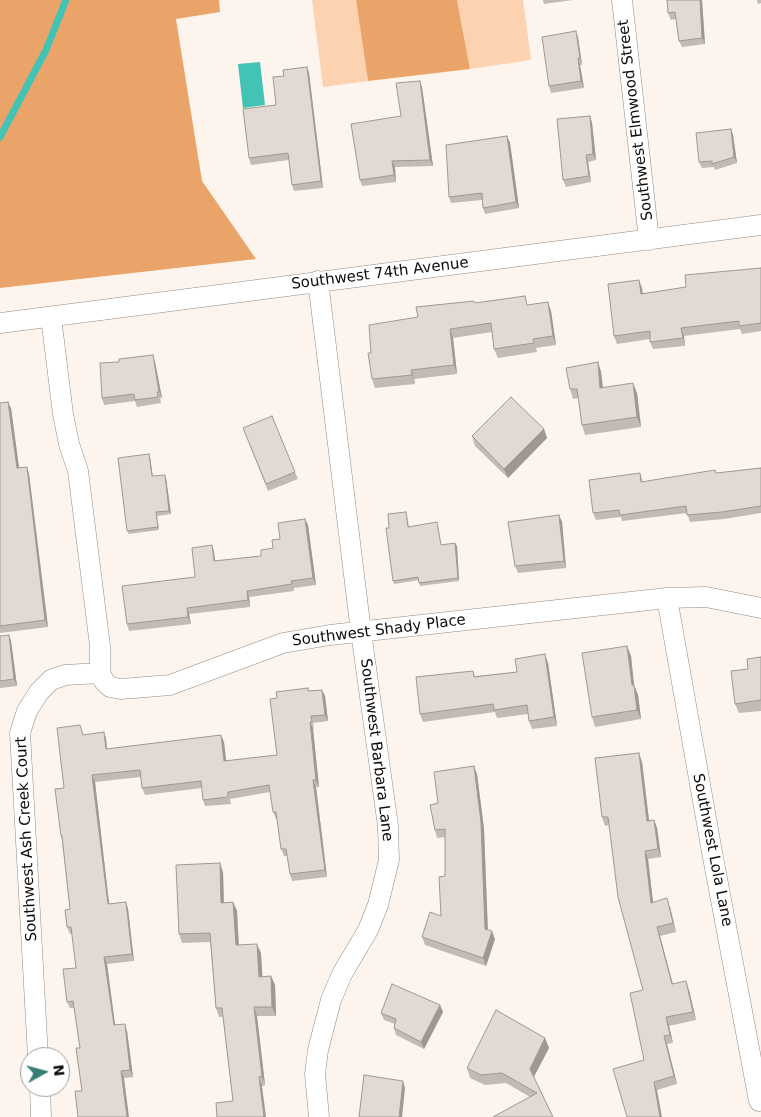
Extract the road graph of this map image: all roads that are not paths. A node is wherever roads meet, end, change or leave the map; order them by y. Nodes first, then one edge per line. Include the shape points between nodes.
1 (622, 0) edge
2 (761, 225) edge
3 (650, 240) junction
4 (318, 281) junction
5 (51, 317) junction
6 (0, 323) edge
7 (667, 598) junction
8 (761, 608) edge
9 (362, 632) junction
10 (100, 673) junction
11 (37, 1047) edge
12 (40, 1097) edge
13 (759, 1101) dead end
14 (41, 1117) edge
15 (319, 1117) edge

1 - 3 street, Southwest Elmwood Street
2 - 3 street, Southwest 74th Avenue
3 - 4 street, Southwest 74th Avenue
4 - 5 street, Southwest 74th Avenue
4 - 9 street, Southwest Barbara Lane
5 - 6 street, Southwest 74th Avenue
5 - 10 street via 63,414 78,471 100,646
7 - 8 street, Southwest Shady Place via 706,597
7 - 9 street, Southwest Shady Place
7 - 13 street, Southwest Lola Lane
9 - 10 street, Southwest Shady Place via 283,643 170,685 122,689 110,686
9 - 15 street, Southwest Barbara Lane via 388,826 389,860 368,930 330,1000 315,1074
10 - 11 street, Southwest Ash Creek Court via 65,675 51,680 27,711 20,734
12 - 14 street

